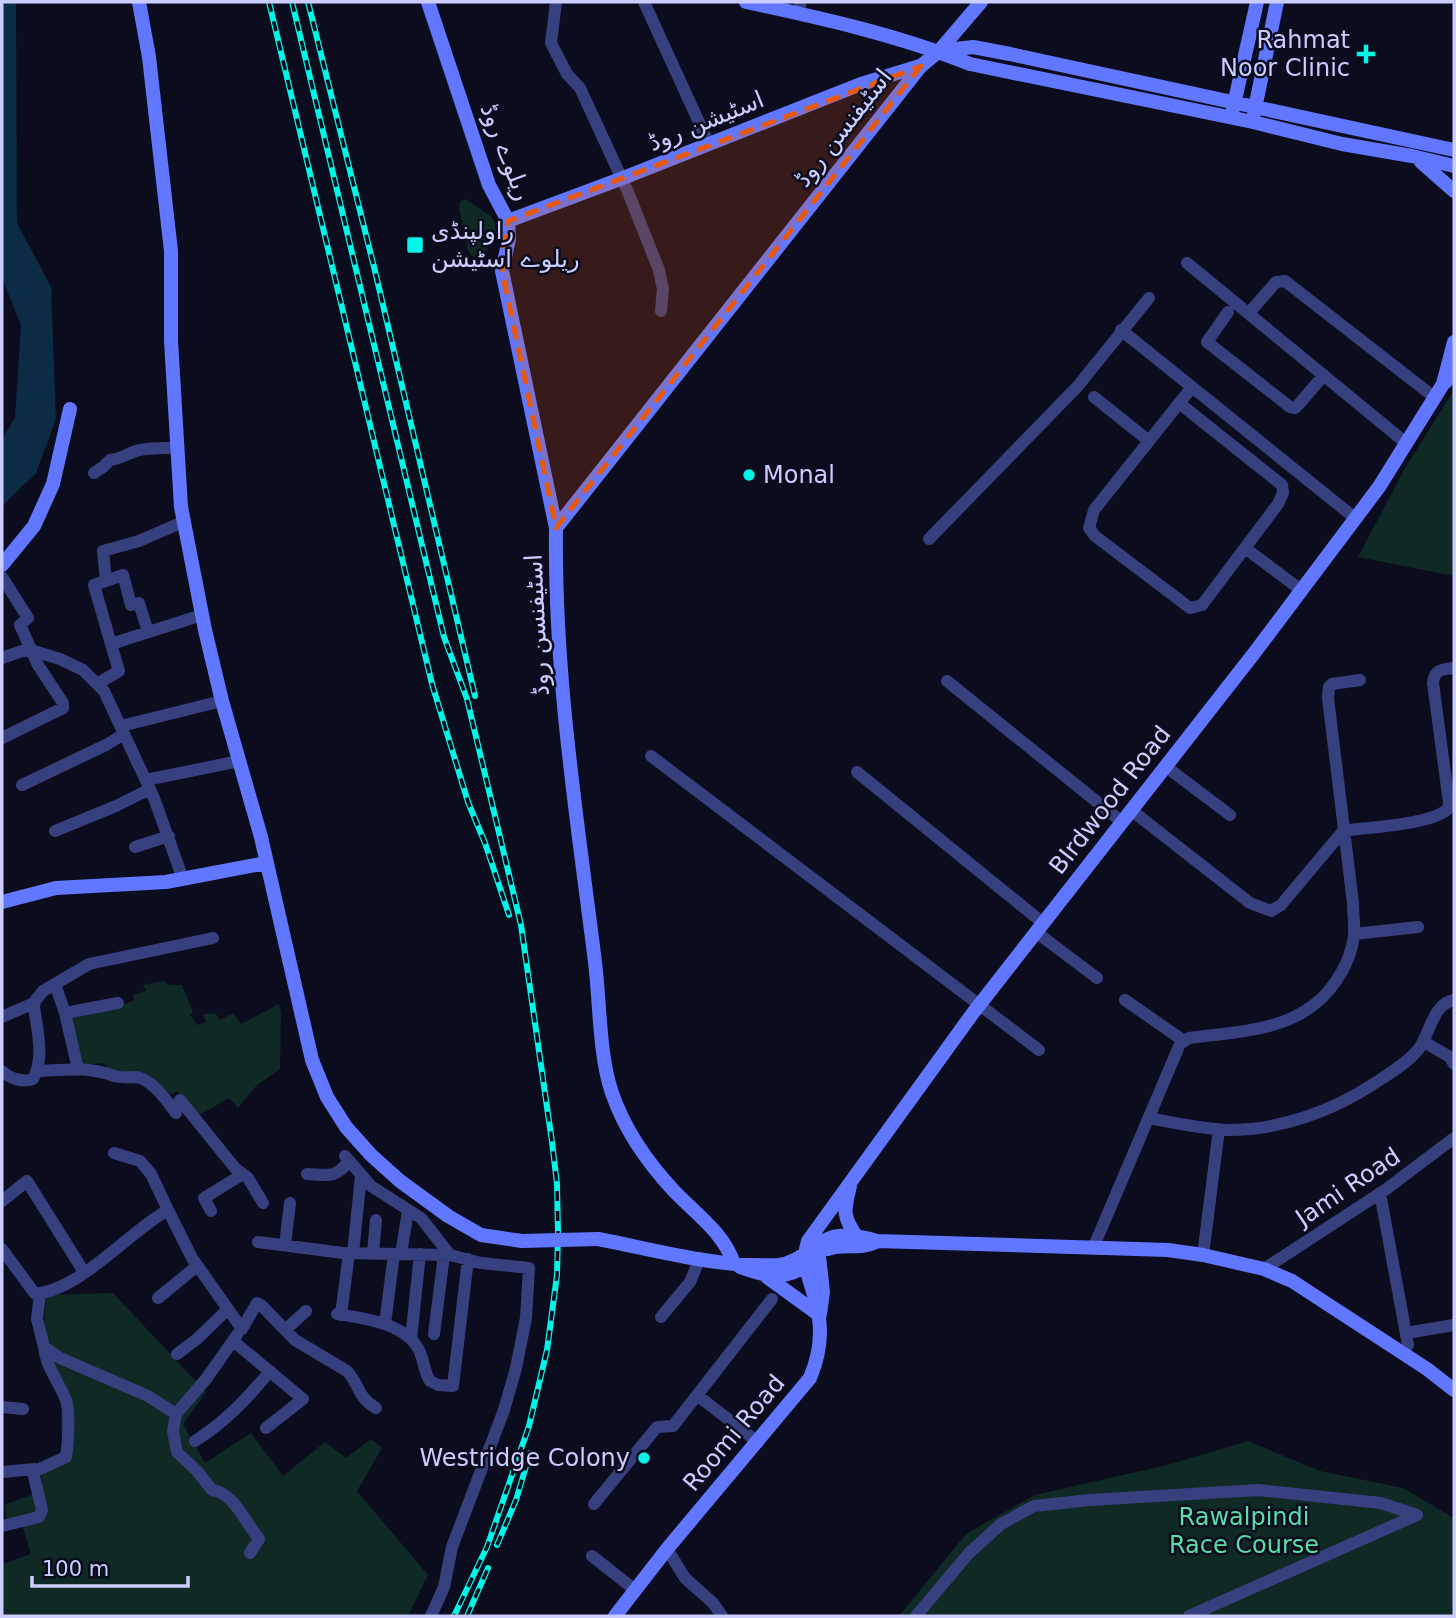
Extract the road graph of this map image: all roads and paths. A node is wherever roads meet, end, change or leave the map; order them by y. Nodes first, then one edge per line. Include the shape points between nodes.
1 (139, 2) edge
2 (428, 2) edge
3 (556, 2) edge
4 (644, 2) edge
5 (746, 2) edge
6 (981, 2) edge
7 (1257, 2) edge
8 (1277, 2) edge
9 (799, 7) edge
10 (939, 51) junction
11 (920, 66) junction
12 (1235, 102) junction
13 (1254, 114) junction
14 (1231, 117) junction
15 (709, 144) junction
16 (1454, 150) edge
17 (1412, 156) junction
18 (1454, 166) edge
19 (623, 178) junction
20 (1454, 191) edge
21 (509, 221) junction
22 (1187, 263) dead end
23 (1150, 298) dead end
24 (661, 311) dead end
25 (1228, 312) dead end
26 (1249, 313) junction
27 (1121, 330) junction
28 (1454, 342) edge
29 (1324, 375) junction
30 (1449, 379) edge
31 (1192, 387) junction
32 (1094, 397) dead end
33 (1434, 397) junction
34 (1179, 403) junction
35 (70, 409) dead end
36 (1149, 441) junction
37 (1406, 443) junction
38 (176, 448) junction
39 (94, 473) dead end
40 (1355, 519) junction
41 (185, 521) junction
42 (556, 528) junction
43 (929, 539) dead end
44 (1245, 548) junction
45 (2, 565) edge
46 (2, 577) edge
47 (106, 581) junction
48 (1301, 590) junction
49 (202, 615) junction
50 (148, 632) junction
51 (111, 644) junction
52 (34, 651) junction
53 (2, 658) edge
54 (1454, 668) edge
55 (1360, 680) dead end
56 (947, 681) dead end
57 (97, 684) junction
58 (222, 701) junction
59 (122, 730) junction
60 (2, 738) edge
61 (651, 756) dead end
62 (239, 761) junction
63 (1166, 766) junction
64 (857, 772) dead end
65 (148, 784) junction
66 (22, 785) dead end
67 (1230, 815) dead end
68 (1126, 816) junction
69 (55, 831) dead end
70 (1343, 831) junction
71 (169, 836) junction
72 (135, 847) dead end
73 (266, 863) junction
74 (183, 879) junction
75 (2, 902) edge
76 (1040, 927) junction
77 (1418, 927) dead end
78 (1354, 934) junction
79 (213, 938) dead end
80 (1097, 978) dead end
81 (55, 984) junction
82 (1125, 1000) dead end
83 (1454, 1000) edge
84 (34, 1003) junction
85 (118, 1003) dead end
86 (980, 1004) junction
87 (65, 1013) junction
88 (2, 1017) edge
89 (1184, 1041) junction
90 (1424, 1042) junction
91 (1039, 1050) dead end
92 (1454, 1064) edge
93 (78, 1069) junction
94 (2, 1071) edge
95 (37, 1071) junction
96 (1149, 1118) junction
97 (1219, 1129) junction
98 (1454, 1138) edge
99 (114, 1153) dead end
100 (243, 1174) junction
101 (307, 1174) dead end
102 (361, 1176) junction
103 (851, 1180) junction
104 (1380, 1193) junction
105 (2, 1201) edge
106 (262, 1203) dead end
107 (290, 1203) dead end
108 (168, 1210) junction
109 (211, 1211) dead end
110 (408, 1211) junction
111 (376, 1220) dead end
112 (856, 1237) junction
113 (877, 1241) junction
114 (258, 1242) dead end
115 (285, 1245) junction
116 (1094, 1246) junction
117 (2, 1249) edge
118 (812, 1251) junction
119 (351, 1253) junction
120 (373, 1253) junction
121 (397, 1254) junction
122 (420, 1254) junction
123 (447, 1255) junction
124 (1203, 1255) junction
125 (700, 1258) junction
126 (468, 1259) junction
127 (734, 1264) junction
128 (197, 1266) junction
129 (1264, 1269) junction
130 (84, 1272) junction
131 (767, 1277) junction
132 (40, 1293) junction
133 (158, 1298) dead end
134 (772, 1299) dead end
135 (227, 1310) junction
136 (306, 1311) dead end
137 (819, 1315) junction
138 (661, 1317) dead end
139 (385, 1324) junction
140 (1454, 1325) edge
141 (242, 1329) junction
142 (285, 1330) junction
143 (434, 1334) dead end
144 (411, 1339) junction
145 (233, 1341) junction
146 (44, 1348) junction
147 (177, 1354) dead end
148 (270, 1371) junction
149 (1454, 1390) edge
150 (698, 1396) junction
151 (2, 1407) edge
152 (376, 1408) dead end
153 (23, 1409) dead end
154 (176, 1414) junction
155 (266, 1428) dead end
156 (195, 1441) dead end
157 (758, 1442) junction
158 (35, 1469) junction
159 (2, 1472) edge
160 (594, 1504) dead end
161 (2, 1526) edge
162 (667, 1549) junction
163 (250, 1552) dead end
164 (592, 1556) dead end
165 (635, 1590) junction
166 (430, 1616) edge
167 (615, 1616) edge
168 (722, 1616) edge
169 (916, 1616) edge
170 (1189, 1616) edge

1 - 38 street via 171,251
2 - 21 street, ریلوے روڈ via 489,185
3 - 19 street via 551,43 580,88
4 - 15 street
5 - 9 street
6 - 10 street
7 - 12 street
8 - 13 street
9 - 10 street
10 - 11 street
10 - 12 street via 973,47
10 - 14 street via 970,64
11 - 15 street, اسٹیشن روڈ via 861,84
11 - 42 street, اسٹیفنسن روڈ
12 - 13 street
12 - 14 street
13 - 14 street
13 - 16 street
13 - 17 street via 1342,144
15 - 19 street, اسٹیشن روڈ
17 - 18 street
17 - 20 street
19 - 21 street, اسٹیشن روڈ
19 - 24 street via 659,270
21 - 42 street, ریلوے روڈ via 502,271
22 - 26 street
23 - 27 street
25 - 29 street via 1208,342 1290,407 1295,408
26 - 29 street
26 - 33 street via 1276,282 1285,281
27 - 31 street
27 - 43 street via 1077,387
28 - 30 street
29 - 37 street
30 - 33 street, BIrdwood Road
31 - 34 street
31 - 40 street
32 - 36 street
33 - 37 street, BIrdwood Road
34 - 36 street
34 - 44 street via 1282,485 1279,504
35 - 45 street via 54,484 34,526
36 - 44 street via 1094,510 1089,528 1095,536 1190,608 1202,605
37 - 40 street, BIrdwood Road
38 - 39 street via 134,452 110,460
38 - 41 street
40 - 48 street, BIrdwood Road
41 - 47 street via 103,551
41 - 49 street
42 - 127 street, اسٹیفنسن روڈ via 564,708 611,1091 627,1129 648,1161 724,1240
44 - 48 street
46 - 52 street via 28,618 19,625
47 - 50 street via 123,575 131,605 139,603
47 - 51 street via 94,585
48 - 63 street, BIrdwood Road
49 - 50 street
49 - 58 street
50 - 51 street
51 - 57 street via 119,671
52 - 53 street
52 - 57 street via 83,670
52 - 60 street via 63,708
54 - 70 street via 1439,670 1433,683 1448,809 1413,822
55 - 70 street via 1329,687
56 - 68 street
57 - 59 street
58 - 59 street
58 - 62 street
59 - 65 street
59 - 66 street
61 - 86 street
62 - 65 street
62 - 73 street
63 - 67 street
63 - 68 street, BIrdwood Road
64 - 76 street
65 - 69 street
65 - 71 street
68 - 70 street via 1251,903 1271,911
68 - 76 street, BIrdwood Road
70 - 78 street
71 - 72 street
71 - 74 street
73 - 74 street
73 - 125 street, bridge via 312,1060 327,1097 371,1155 448,1216 481,1235 522,1241 598,1239
74 - 75 street via 56,888
76 - 80 street
76 - 86 street, BIrdwood Road
77 - 78 street
78 - 89 street via 1345,968 1328,994 1302,1015 1273,1026
79 - 81 street via 89,964
81 - 84 street
81 - 87 street
82 - 89 street
83 - 90 street via 1441,1008
84 - 88 street
84 - 95 street via 40,1058
85 - 87 street
86 - 91 street
86 - 103 street, BIrdwood Road
87 - 93 street
89 - 96 street
90 - 92 street
90 - 97 street via 1405,1063 1329,1109 1277,1124
93 - 95 street
93 - 100 street via 144,1080 178,1106
94 - 95 street via 27,1081
96 - 97 street
96 - 116 street
97 - 124 street
98 - 104 street, Jami Road
99 - 108 street via 139,1161 151,1174
100 - 106 street
100 - 109 street via 204,1198
101 - 102 street via 334,1176 347,1159
102 - 110 street
102 - 119 street
103 - 112 street via 846,1221
103 - 118 street, BIrdwood Road
104 - 129 street, Jami Road
104 - 140 street via 1407,1339
105 - 130 street via 27,1181
107 - 115 street
108 - 128 street
108 - 130 street
110 - 121 street
110 - 123 street via 421,1219
111 - 120 street
112 - 113 street
112 - 118 street via 833,1237
113 - 116 street
113 - 118 street via 863,1247
114 - 115 street
115 - 119 street
116 - 124 street
117 - 132 street via 36,1294
118 - 127 street via 778,1265
118 - 131 street via 782,1276
118 - 137 street, Roomi Road via 811,1291
119 - 120 street
119 - 139 street via 339,1314
120 - 121 street
121 - 122 street
121 - 139 street
122 - 123 street
122 - 144 street
123 - 126 street
123 - 143 street
124 - 129 street
125 - 127 street
125 - 138 street via 690,1282
126 - 144 street via 453,1386 429,1381
126 - 166 street via 529,1268 526,1318 504,1410
127 - 131 street
128 - 133 street
128 - 135 street
129 - 149 street via 1292,1281
130 - 132 street via 54,1292
131 - 137 street
132 - 146 street via 37,1320
134 - 150 street
135 - 141 street
135 - 147 street
136 - 142 street
137 - 157 street, Roomi Road via 819,1347 810,1378
139 - 144 street
141 - 142 street via 257,1304
141 - 145 street
142 - 152 street via 346,1371 362,1398
145 - 148 street
145 - 154 street
146 - 154 street via 148,1396
146 - 158 street via 67,1401 68,1444 64,1459
148 - 155 street via 303,1399
148 - 156 street via 247,1399
150 - 157 street
150 - 160 street via 673,1426 657,1427
151 - 153 street
154 - 163 street via 177,1451 212,1490 232,1502 260,1539
157 - 162 street, Roomi Road
158 - 159 street
158 - 161 street via 41,1514
162 - 165 street, Roomi Road
162 - 168 street via 685,1578
164 - 165 street
165 - 167 street, Roomi Road
169 - 170 street via 977,1546 1001,1524 1034,1506 1258,1490 1381,1503 1417,1515

